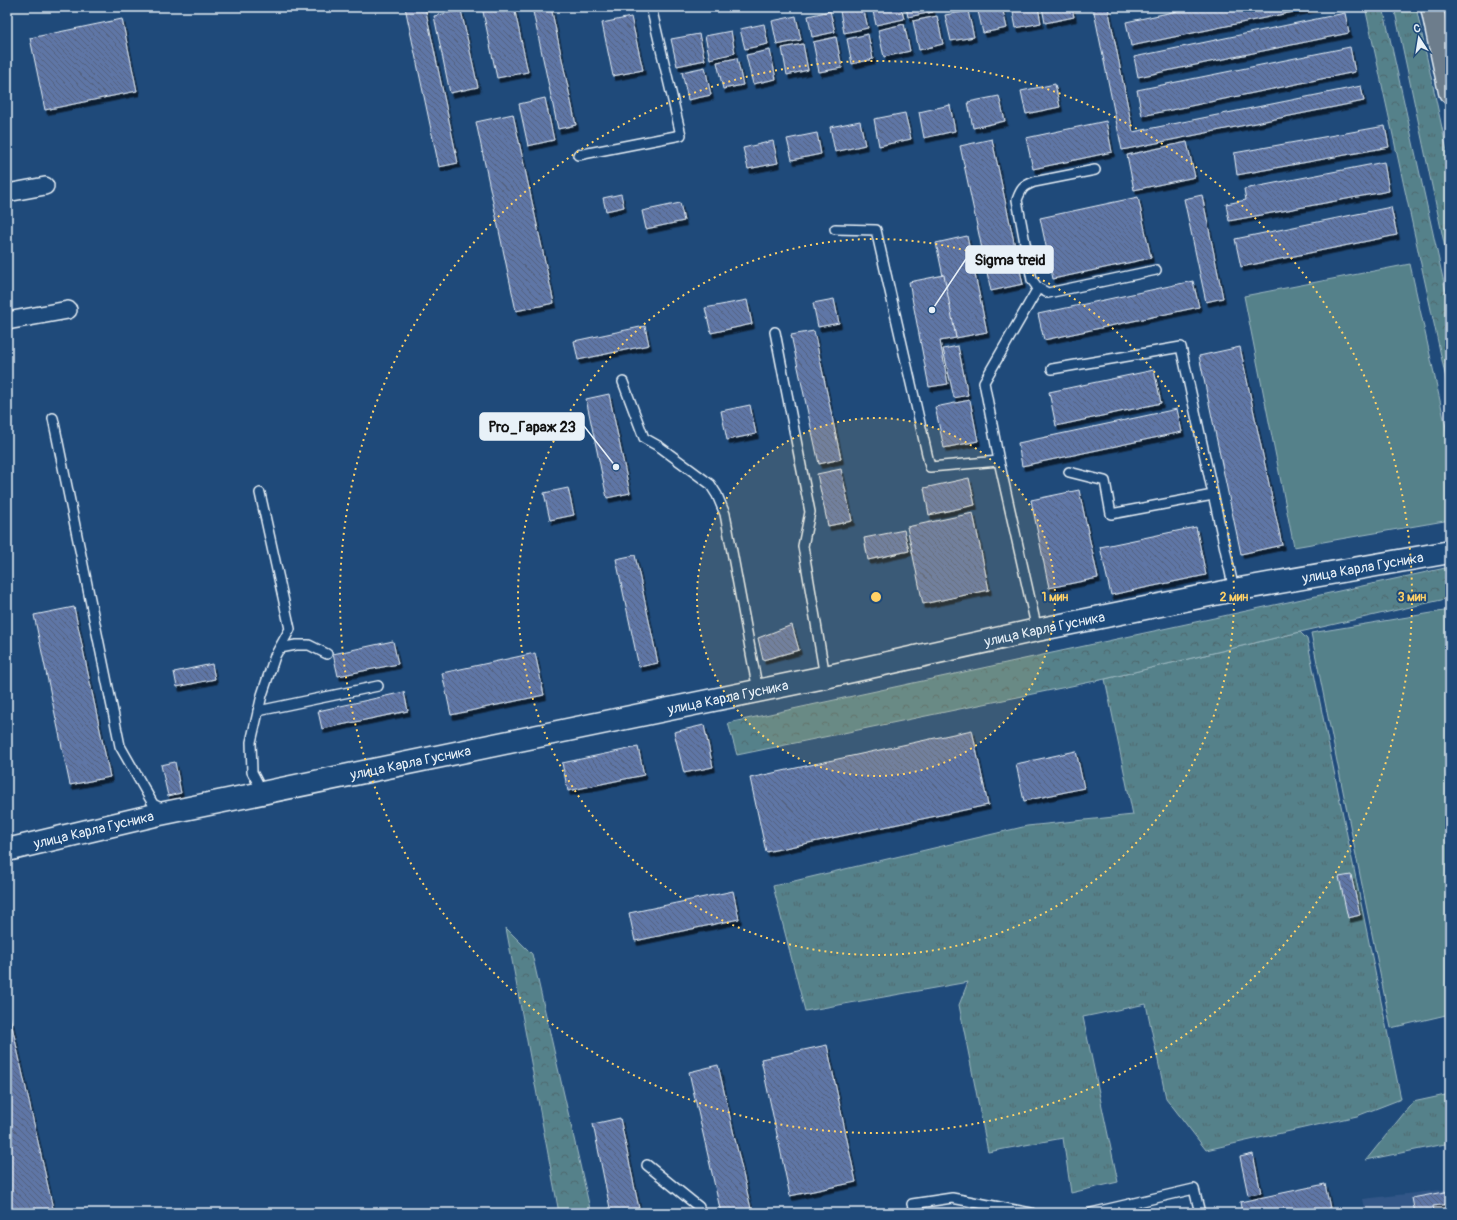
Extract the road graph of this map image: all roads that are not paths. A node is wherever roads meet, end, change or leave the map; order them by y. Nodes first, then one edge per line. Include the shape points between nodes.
1 (651, 7) edge
2 (1432, 7) edge
3 (1450, 92) edge
4 (578, 155) dead end
5 (1095, 170) dead end
6 (45, 186) dead end
7 (7, 193) edge
8 (835, 229) dead end
9 (1156, 270) dead end
10 (1038, 288) junction
11 (68, 310) dead end
12 (7, 321) edge
13 (775, 332) dead end
14 (1052, 370) dead end
15 (623, 382) dead end
16 (53, 418) dead end
17 (999, 461) junction
18 (1069, 472) dead end
19 (260, 493) dead end
20 (1214, 495) junction
21 (1450, 552) edge
22 (1234, 590) junction
23 (1037, 630) junction
24 (280, 648) junction
25 (327, 654) dead end
26 (824, 677) junction
27 (378, 686) dead end
28 (758, 691) junction
29 (258, 711) junction
30 (263, 793) junction
31 (170, 812) junction
32 (7, 850) edge
33 (647, 1165) dead end
34 (912, 1204) dead end
35 (700, 1213) edge
36 (1032, 1213) edge
37 (1091, 1213) edge
38 (1200, 1213) edge

1 - 4 lane via 681,136
2 - 3 main road
5 - 10 lane via 1034,182 1025,185 1021,191 1017,200 1032,280
6 - 7 street
8 - 17 lane via 876,230 930,467
9 - 10 lane via 1048,293
10 - 17 lane via 984,382
11 - 12 street
13 - 26 lane via 810,512 804,546
14 - 20 lane via 1182,348
15 - 28 lane via 644,438 710,484 717,495 725,514
16 - 31 lane via 120,746 153,804
17 - 23 lane
18 - 20 lane via 1105,481 1111,514
19 - 24 lane via 290,629
20 - 22 lane
21 - 22 street, улица Карла Гусника
22 - 23 street, улица Карла Гусника
23 - 26 street, улица Карла Гусника
24 - 25 lane via 309,645
24 - 29 lane via 275,656
26 - 28 street, улица Карла Гусника
27 - 29 lane
28 - 30 street, улица Карла Гусника
29 - 30 lane via 251,742 252,772
30 - 31 street, улица Карла Гусника
31 - 32 street, улица Карла Гусника
33 - 35 lane via 699,1207
34 - 36 lane via 952,1198
37 - 38 lane via 1194,1189

